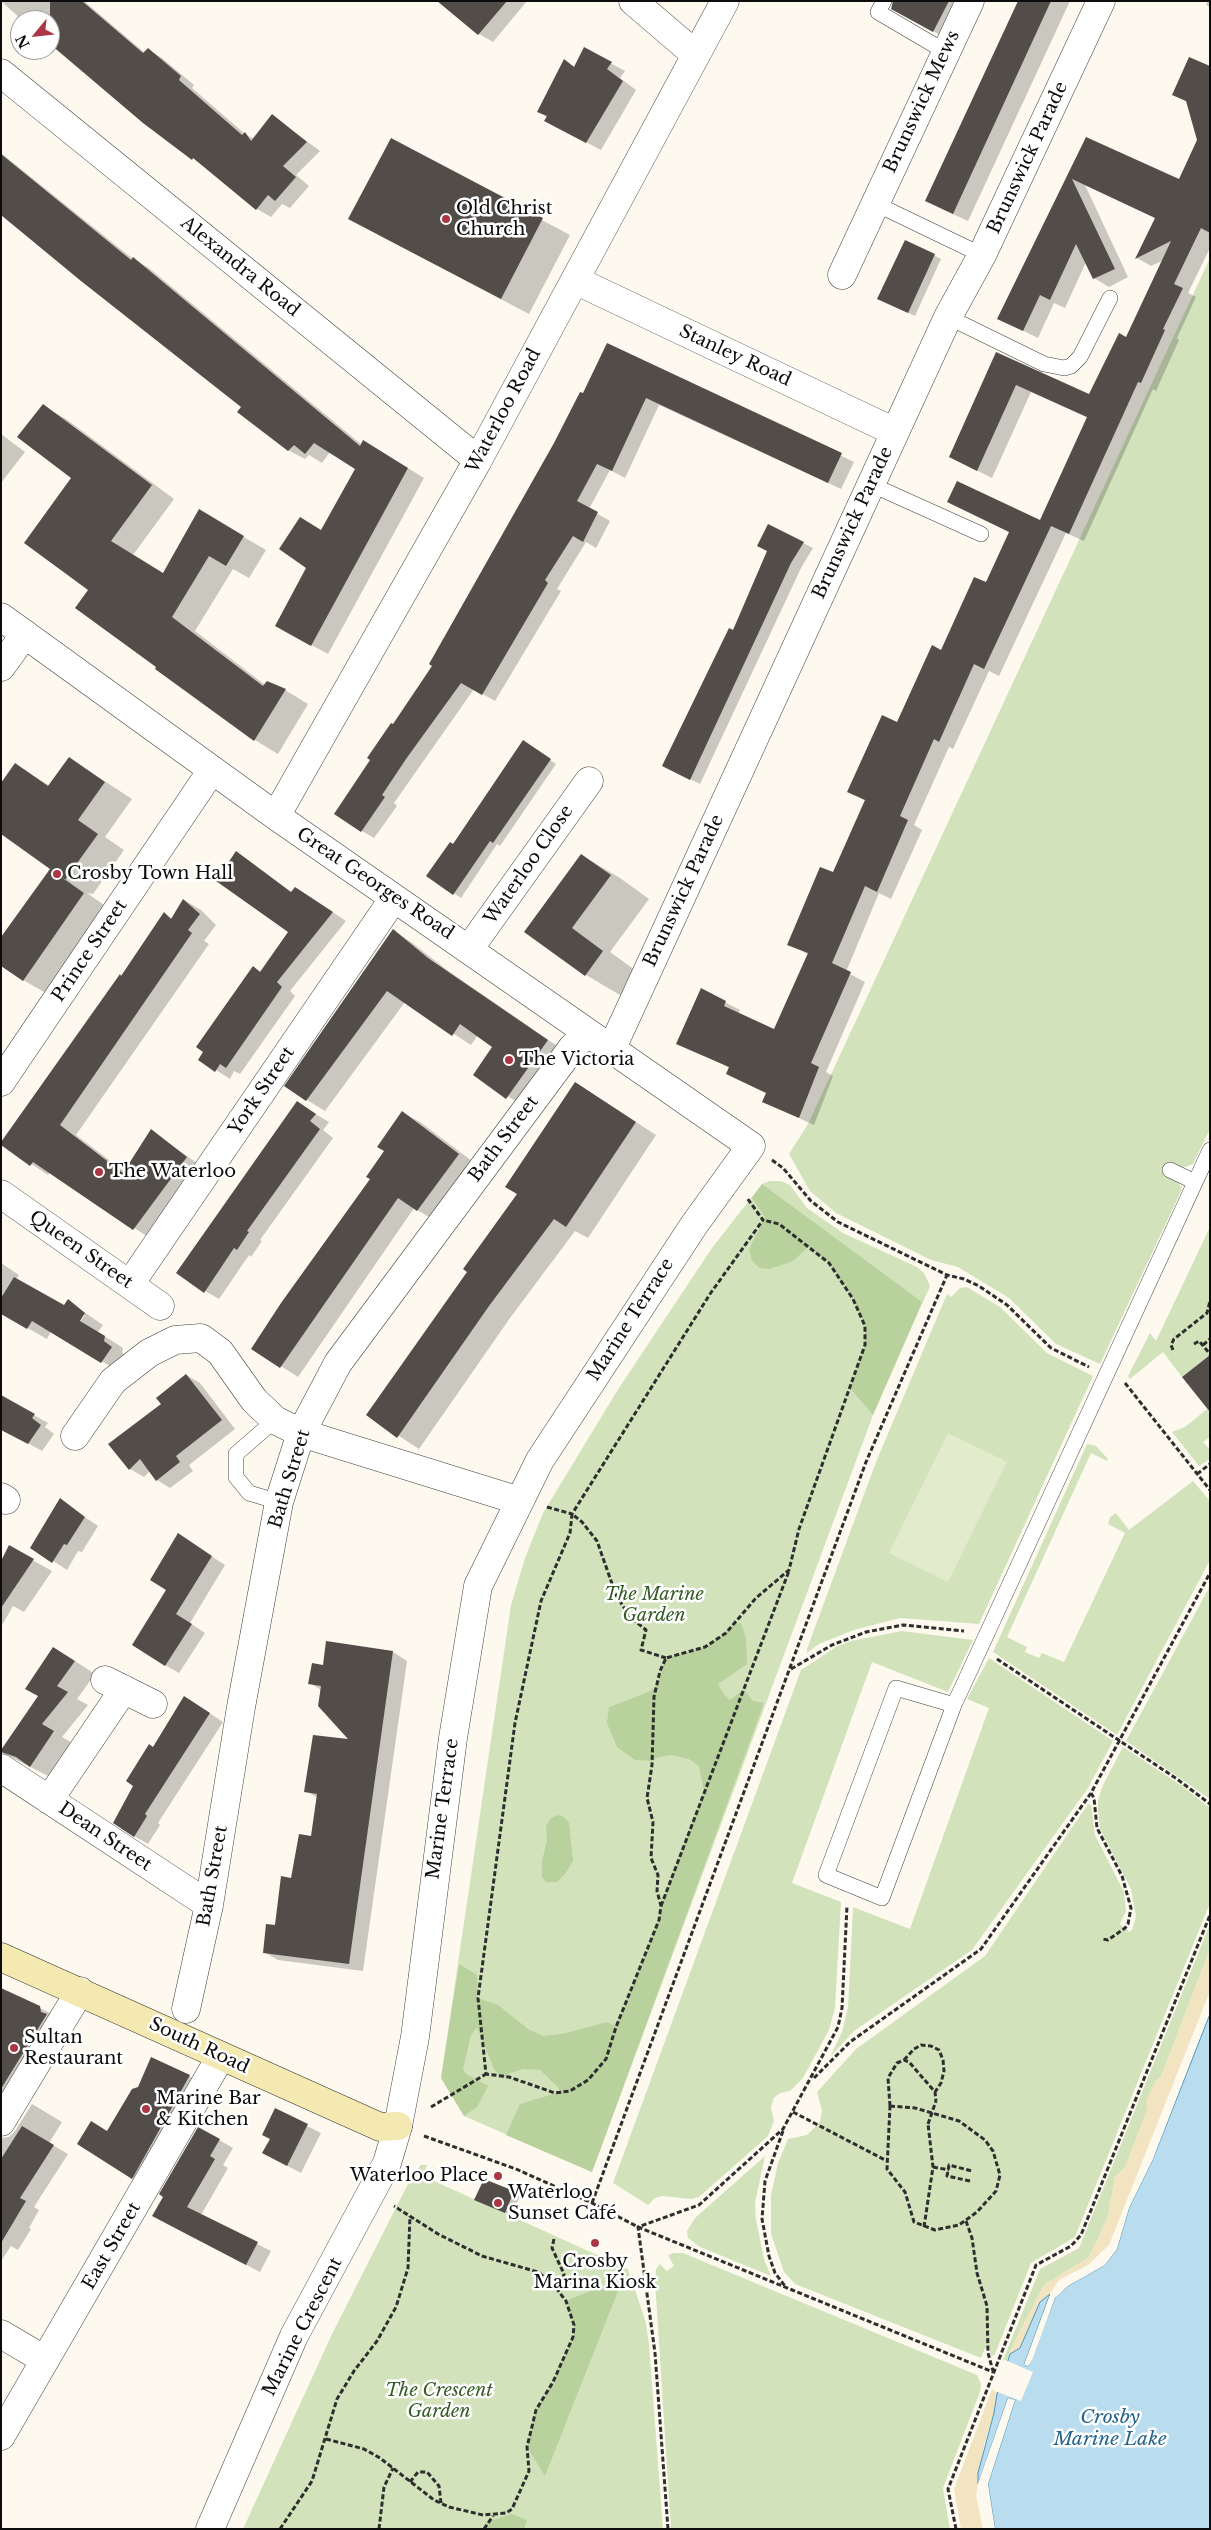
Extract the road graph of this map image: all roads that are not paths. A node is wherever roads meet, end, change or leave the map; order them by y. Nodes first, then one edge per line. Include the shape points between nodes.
1 (633, 1) edge
2 (725, 1) edge
3 (884, 1) edge
4 (970, 1) edge
5 (1101, 1) edge
6 (946, 52) junction
7 (695, 54) junction
8 (1, 73) edge
9 (874, 203) junction
10 (982, 255) junction
11 (842, 275) dead end
12 (575, 280) junction
13 (1110, 298) dead end
14 (948, 318) junction
15 (895, 432) junction
16 (478, 460) junction
17 (870, 484) junction
18 (981, 534) dead end
19 (1, 617) edge
20 (25, 634) junction
21 (1, 667) edge
22 (212, 770) junction
23 (588, 781) dead end
24 (276, 816) junction
25 (394, 898) junction
26 (469, 949) junction
27 (587, 1033) junction
28 (612, 1048) junction
29 (1, 1082) edge
30 (751, 1146) joint
31 (1210, 1150) edge
32 (1170, 1170) dead end
33 (1195, 1182) junction
34 (1, 1194) edge
35 (130, 1284) junction
36 (160, 1306) dead end
37 (275, 1420) junction
38 (301, 1433) junction
39 (75, 1436) dead end
40 (520, 1501) junction
41 (279, 1502) junction
42 (153, 1704) dead end
43 (954, 1705) junction
44 (1, 1768) edge
45 (49, 1800) junction
46 (209, 1905) junction
47 (1, 1957) edge
48 (80, 1991) junction
49 (186, 2009) dead end
50 (221, 2056) junction
51 (1, 2122) edge
52 (398, 2126) junction
53 (1, 2334) edge
54 (45, 2360) junction
55 (1, 2436) edge
56 (210, 2529) edge

1 - 7 street
2 - 7 street, Waterloo Road
3 - 6 lane via 878,12
4 - 6 street, Brunswick Mews
5 - 10 street, Brunswick Parade
6 - 9 street, Brunswick Mews
7 - 12 street, Waterloo Road
8 - 16 street, Alexandra Road
9 - 10 lane
9 - 11 street, Brunswick Mews
10 - 14 street, Brunswick Parade
12 - 15 street, Stanley Road
12 - 16 street, Waterloo Road
13 - 14 lane via 1080,357 1064,368 1044,364
14 - 15 street, Brunswick Parade
15 - 17 street, Brunswick Parade
16 - 24 street, Waterloo Road
17 - 18 lane
17 - 28 street, Brunswick Parade
19 - 20 street, Great Georges Road
20 - 21 street
20 - 22 street, Great Georges Road
22 - 24 street, Great Georges Road
22 - 29 street, Prince Street
23 - 26 street, Waterloo Close
24 - 25 street, Great Georges Road
25 - 26 street, Great Georges Road
25 - 35 street, York Street
26 - 27 street, Great Georges Road
27 - 28 street, Great Georges Road
27 - 38 street, Bath Street via 572,1048 338,1363
28 - 30 street, Great Georges Road
30 - 40 street, Marine Terrace via 688,1233 550,1444
31 - 33 lane
32 - 33 lane
33 - 43 lane
34 - 35 street, Queen Street
35 - 36 street, Queen Street
37 - 38 street
37 - 39 street via 254,1400 220,1352 201,1338 176,1340 149,1353 114,1381
37 - 41 lane via 236,1454 236,1477 249,1493
38 - 40 street
38 - 41 street, Bath Street
40 - 52 street, Marine Terrace via 478,1586 453,1738 415,2036
41 - 46 street, Bath Street
42 - 45 street via 114,1684
43 - 43 lane via 882,1898 826,1875 896,1688
44 - 45 street, Dean Street
45 - 46 street, Dean Street
46 - 49 street, Bath Street
47 - 48 street, South Road
48 - 50 street, South Road
48 - 51 street
50 - 52 street, South Road via 380,2127
50 - 54 street, East Street
52 - 56 street, Marine Crescent via 387,2163 294,2336
53 - 54 street
54 - 55 street, East Street

